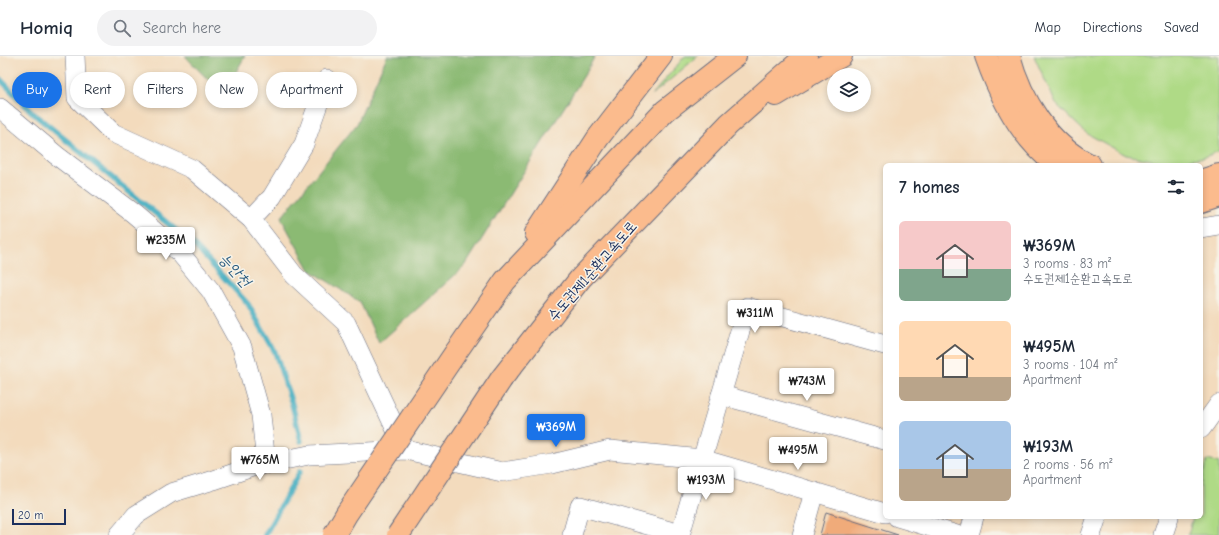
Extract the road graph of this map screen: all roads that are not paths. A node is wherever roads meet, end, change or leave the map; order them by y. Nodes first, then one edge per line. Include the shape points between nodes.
1 (75, 56) edge
2 (661, 56) edge
3 (735, 56) edge
4 (806, 56) edge
5 (841, 56) edge
6 (986, 56) edge
7 (1009, 56) edge
8 (0, 108) edge
9 (317, 108) edge
10 (729, 124) junction
11 (1055, 163) edge
12 (1086, 163) edge
13 (1219, 175) edge
14 (1203, 180) edge
15 (1219, 196) edge
16 (1203, 201) edge
17 (251, 219) junction
18 (1219, 225) edge
19 (1203, 228) edge
20 (505, 281) junction
21 (883, 344) edge
22 (721, 395) junction
23 (1219, 404) edge
24 (1203, 427) edge
25 (883, 439) edge
26 (406, 450) junction
27 (702, 460) junction
28 (266, 464) junction
29 (814, 492) junction
30 (883, 513) edge
31 (904, 519) edge
32 (973, 519) edge
33 (1096, 519) edge
34 (1168, 519) edge
35 (119, 535) edge
36 (334, 535) edge
37 (398, 535) edge
38 (572, 535) edge
39 (680, 535) edge
40 (802, 535) edge
41 (957, 535) edge
42 (969, 535) edge
43 (1091, 535) edge
44 (1163, 535) edge

1 - 17 street via 77,98 113,133 192,169
2 - 20 highway via 598,138
3 - 20 highway via 666,111
4 - 10 highway, 수도권제1순환고속도로
5 - 10 highway
6 - 11 highway via 993,77 1018,123 1037,147
7 - 12 highway via 1012,68 1037,119 1062,147
8 - 28 street via 180,253 211,291 242,348 261,415
9 - 17 street via 304,144 272,196
10 - 37 highway, 수도권제1순환고속도로, bridge via 580,279 502,378
13 - 14 highway
15 - 16 highway
17 - 26 street via 294,275 346,322
18 - 19 street
20 - 36 highway, bridge
21 - 22 street via 747,307
22 - 25 street
22 - 27 street
23 - 24 street
26 - 27 street via 502,472 552,464 610,450
26 - 28 street via 309,455
27 - 29 street
27 - 39 street
28 - 35 street via 171,493 136,515
29 - 30 street
29 - 40 street
31 - 41 street
32 - 42 street
33 - 43 street
34 - 44 street
38 - 39 street via 580,506

